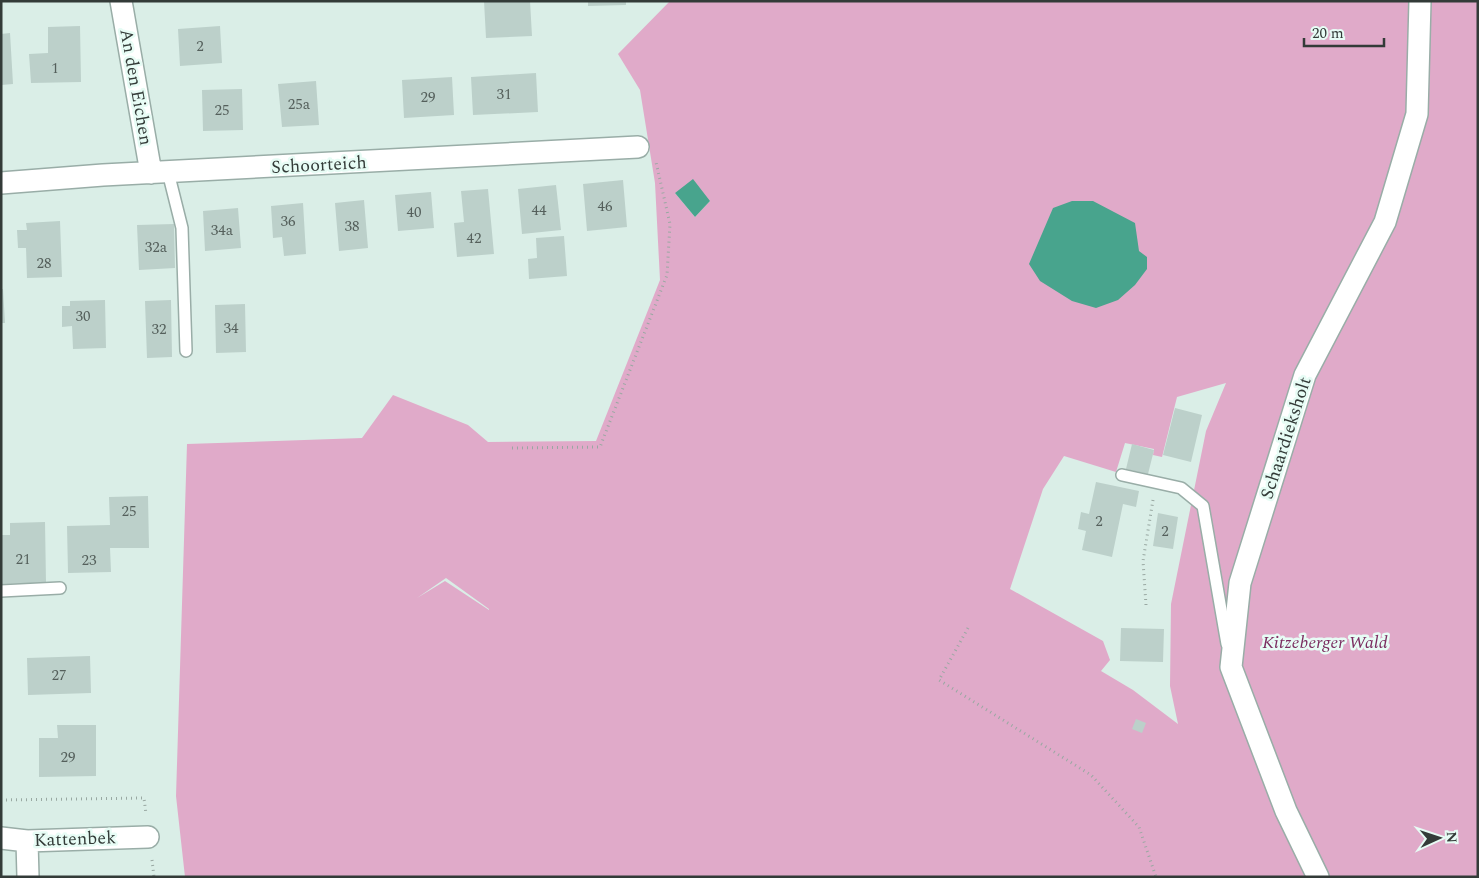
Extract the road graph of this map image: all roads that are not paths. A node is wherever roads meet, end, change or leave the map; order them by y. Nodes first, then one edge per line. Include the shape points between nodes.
1 (121, 1) edge
2 (1420, 1) edge
3 (638, 148) road end
4 (160, 173) junction
5 (1, 183) edge
6 (186, 351) dead end
7 (1122, 474) dead end
8 (60, 588) dead end
9 (1, 592) edge
10 (1231, 667) junction
11 (148, 837) dead end
12 (1, 838) edge
13 (27, 841) junction
14 (28, 877) edge
15 (1318, 877) edge

1 - 4 street, An den Eichen
2 - 10 street, Schaardieksholt via 1417,114 1385,222 1305,376 1240,583
3 - 4 street, Schoorteich
4 - 5 street, Schoorteich
4 - 6 lane via 182,228
7 - 10 lane via 1181,488 1203,506
8 - 9 lane
10 - 15 street, Schaardieksholt via 1286,811
11 - 13 street, Kattenbek
12 - 13 street, Kattenbek
13 - 14 street

